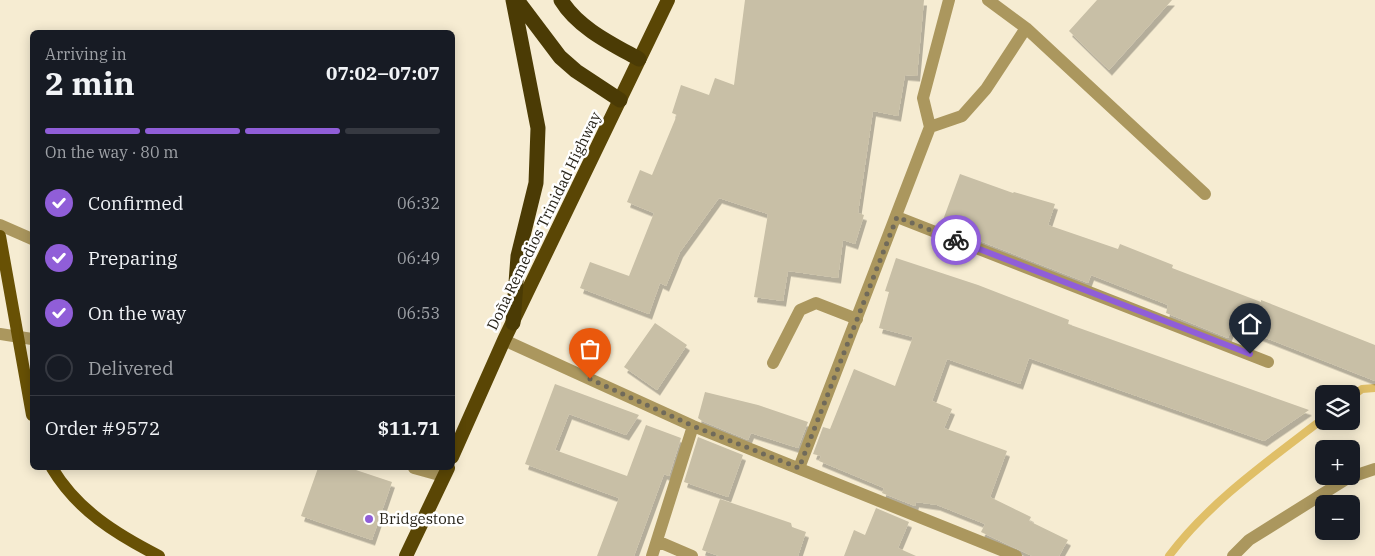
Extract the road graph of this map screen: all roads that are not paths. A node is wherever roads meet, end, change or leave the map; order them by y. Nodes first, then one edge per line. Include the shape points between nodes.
1 (513, 0) edge
2 (518, 0) edge
3 (561, 0) edge
4 (668, 0) edge
5 (949, 0) edge
6 (988, 0) edge
7 (1026, 28) junction
8 (639, 59) junction
9 (620, 100) junction
10 (930, 127) junction
11 (1206, 194) dead end
12 (897, 217) junction
13 (0, 225) edge
14 (0, 236) edge
15 (30, 238) edge
16 (857, 319) junction
17 (513, 323) junction
18 (0, 334) edge
19 (30, 340) edge
20 (504, 340) junction
21 (1268, 362) dead end
22 (773, 364) dead end
23 (30, 404) edge
24 (693, 426) junction
25 (455, 450) edge
26 (799, 468) junction
27 (53, 470) edge
28 (430, 470) edge
29 (1375, 470) edge
30 (445, 472) edge
31 (657, 541) junction
32 (159, 556) edge
33 (406, 556) edge
34 (652, 556) edge
35 (692, 556) edge
36 (1016, 556) edge
37 (1233, 556) edge

1 - 17 highway via 536,118 538,147 535,192 518,256
2 - 9 highway via 560,57 576,72
3 - 8 highway via 578,20 603,39
4 - 8 highway, Doña Remedios Trinidad Highway
5 - 10 street via 924,98
6 - 7 street
7 - 10 street via 986,89 962,116
7 - 11 street
8 - 9 highway, Doña Remedios Trinidad Highway
9 - 17 highway, Doña Remedios Trinidad Highway
10 - 12 street
12 - 16 street
12 - 21 street
13 - 15 street
14 - 23 main road
16 - 22 street via 816,303 800,310
16 - 26 street
17 - 20 highway, Doña Remedios Trinidad Highway
18 - 19 street
20 - 24 street
20 - 25 highway, Doña Remedios Trinidad Highway
24 - 26 street
24 - 31 street
26 - 36 street
27 - 32 main road via 63,487 104,524
28 - 30 street
29 - 37 street via 1348,478 1248,540
30 - 33 highway
31 - 34 street
31 - 35 street

